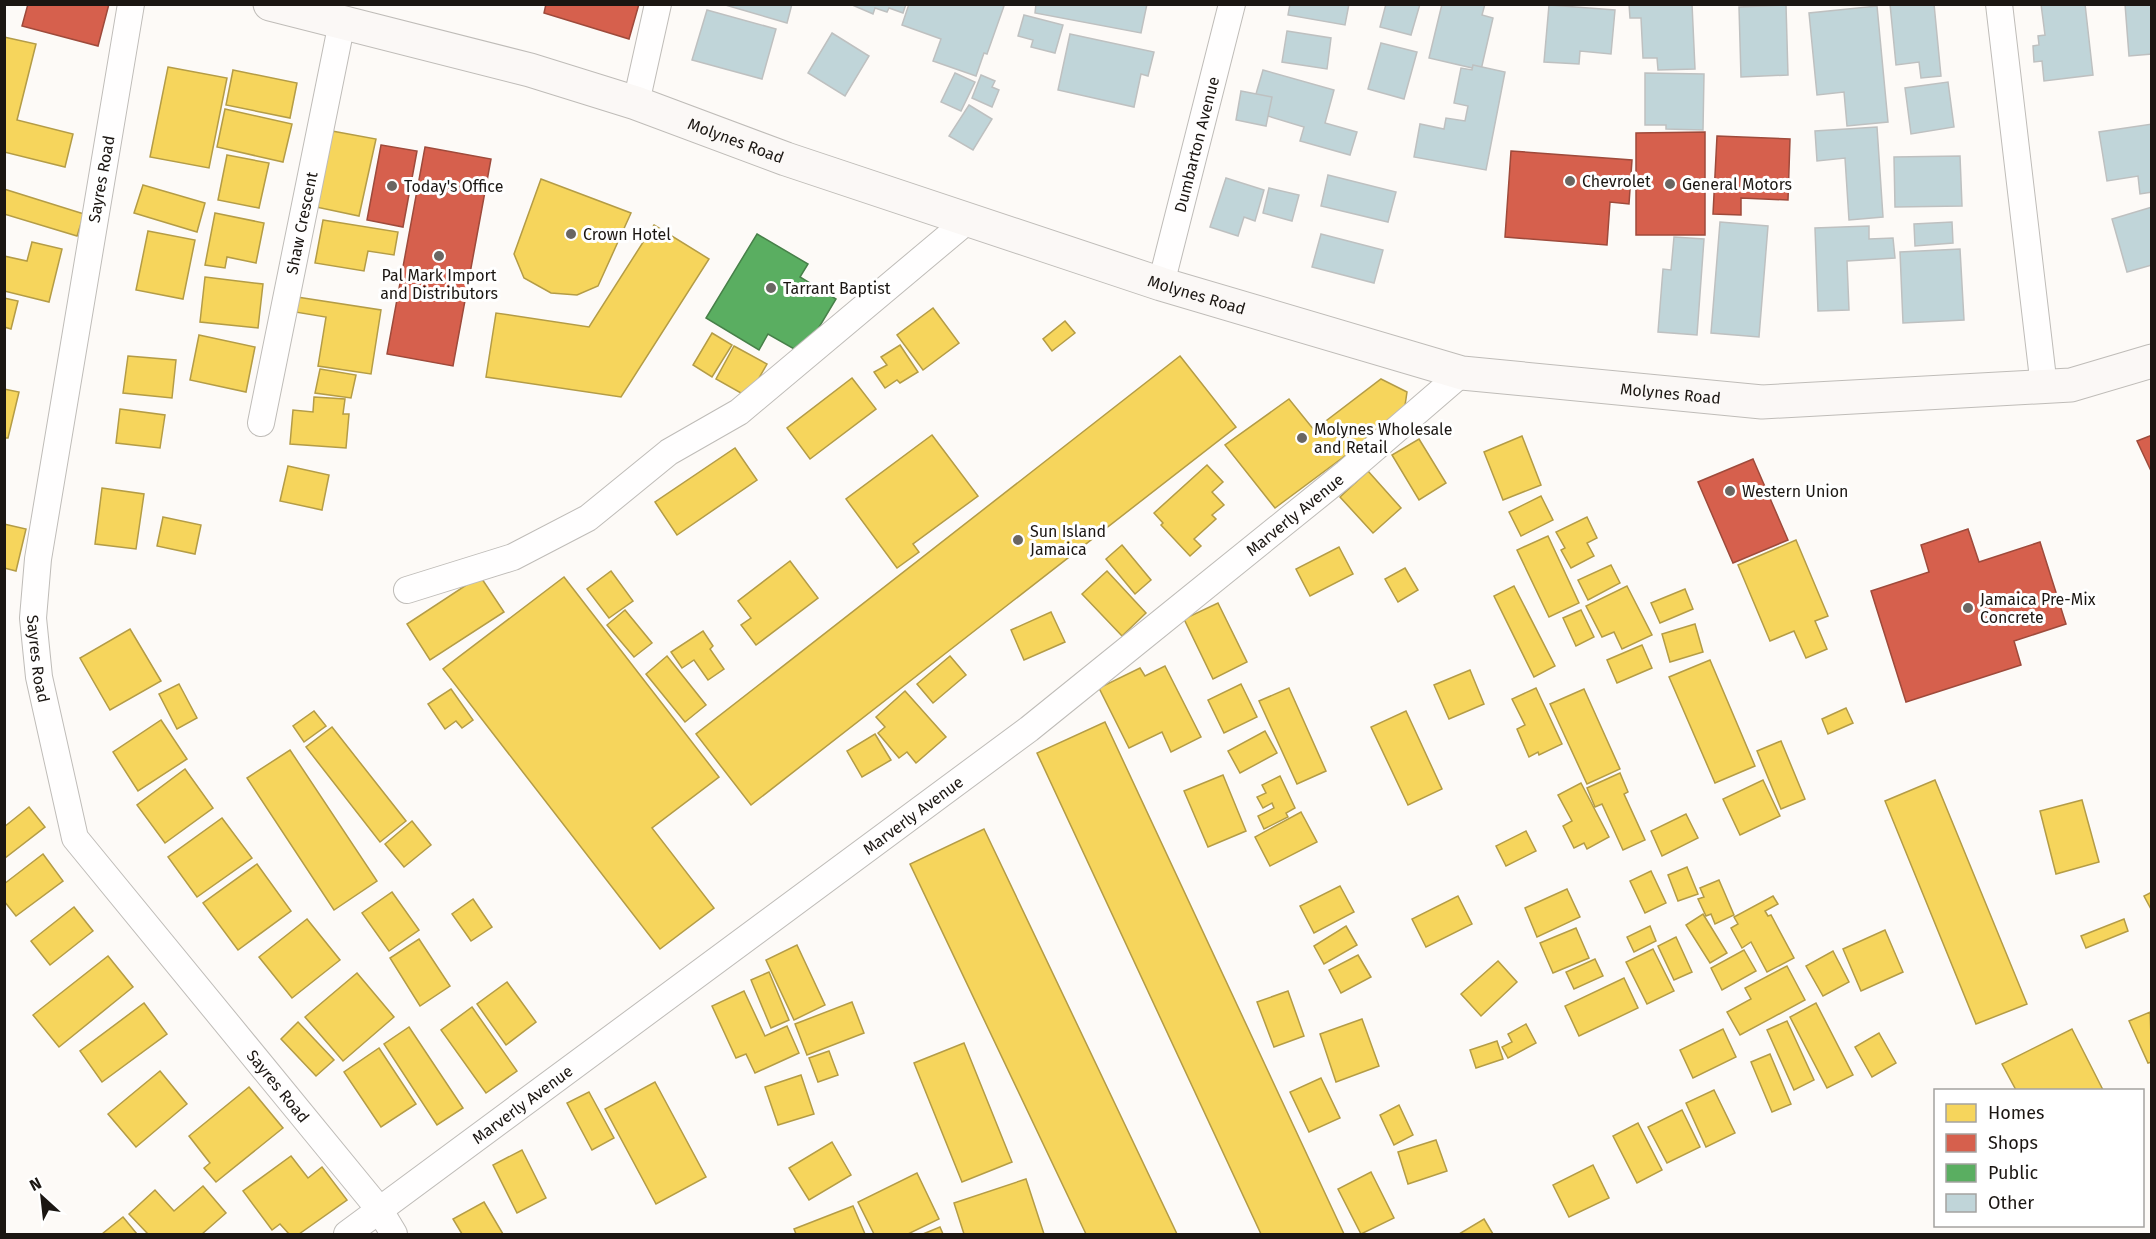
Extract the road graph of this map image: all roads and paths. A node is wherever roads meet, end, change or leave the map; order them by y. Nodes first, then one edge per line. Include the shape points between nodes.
1 (131, 4) edge
2 (270, 4) edge
3 (658, 4) edge
4 (1232, 4) edge
5 (1999, 4) edge
6 (308, 9) edge
7 (342, 22) junction
8 (636, 103) junction
9 (968, 220) junction
10 (1161, 284) junction
11 (2151, 361) edge
12 (1462, 373) junction
13 (2044, 387) junction
14 (261, 423) dead end
15 (407, 590) dead end
16 (380, 1209) junction
17 (346, 1234) edge
18 (394, 1234) edge

1 - 16 street, Sayres Road via 38,559 33,618 39,677 75,838
2 - 6 main road, Molynes Road
3 - 8 street
4 - 10 street, Dumbarton Avenue
5 - 13 street
6 - 7 main road, Molynes Road
7 - 8 main road, Molynes Road via 530,70
7 - 14 street, Shaw Crescent
8 - 9 main road, Molynes Road
9 - 10 main road, Molynes Road
9 - 15 street via 739,412 669,452 588,518 513,557
10 - 12 main road, Molynes Road
11 - 13 main road, Molynes Road via 2071,385
12 - 13 main road, Molynes Road via 1762,402
12 - 16 street, Marverly Avenue via 1346,473 1029,729
16 - 17 street, Marverly Avenue
16 - 18 street, Sayres Road

